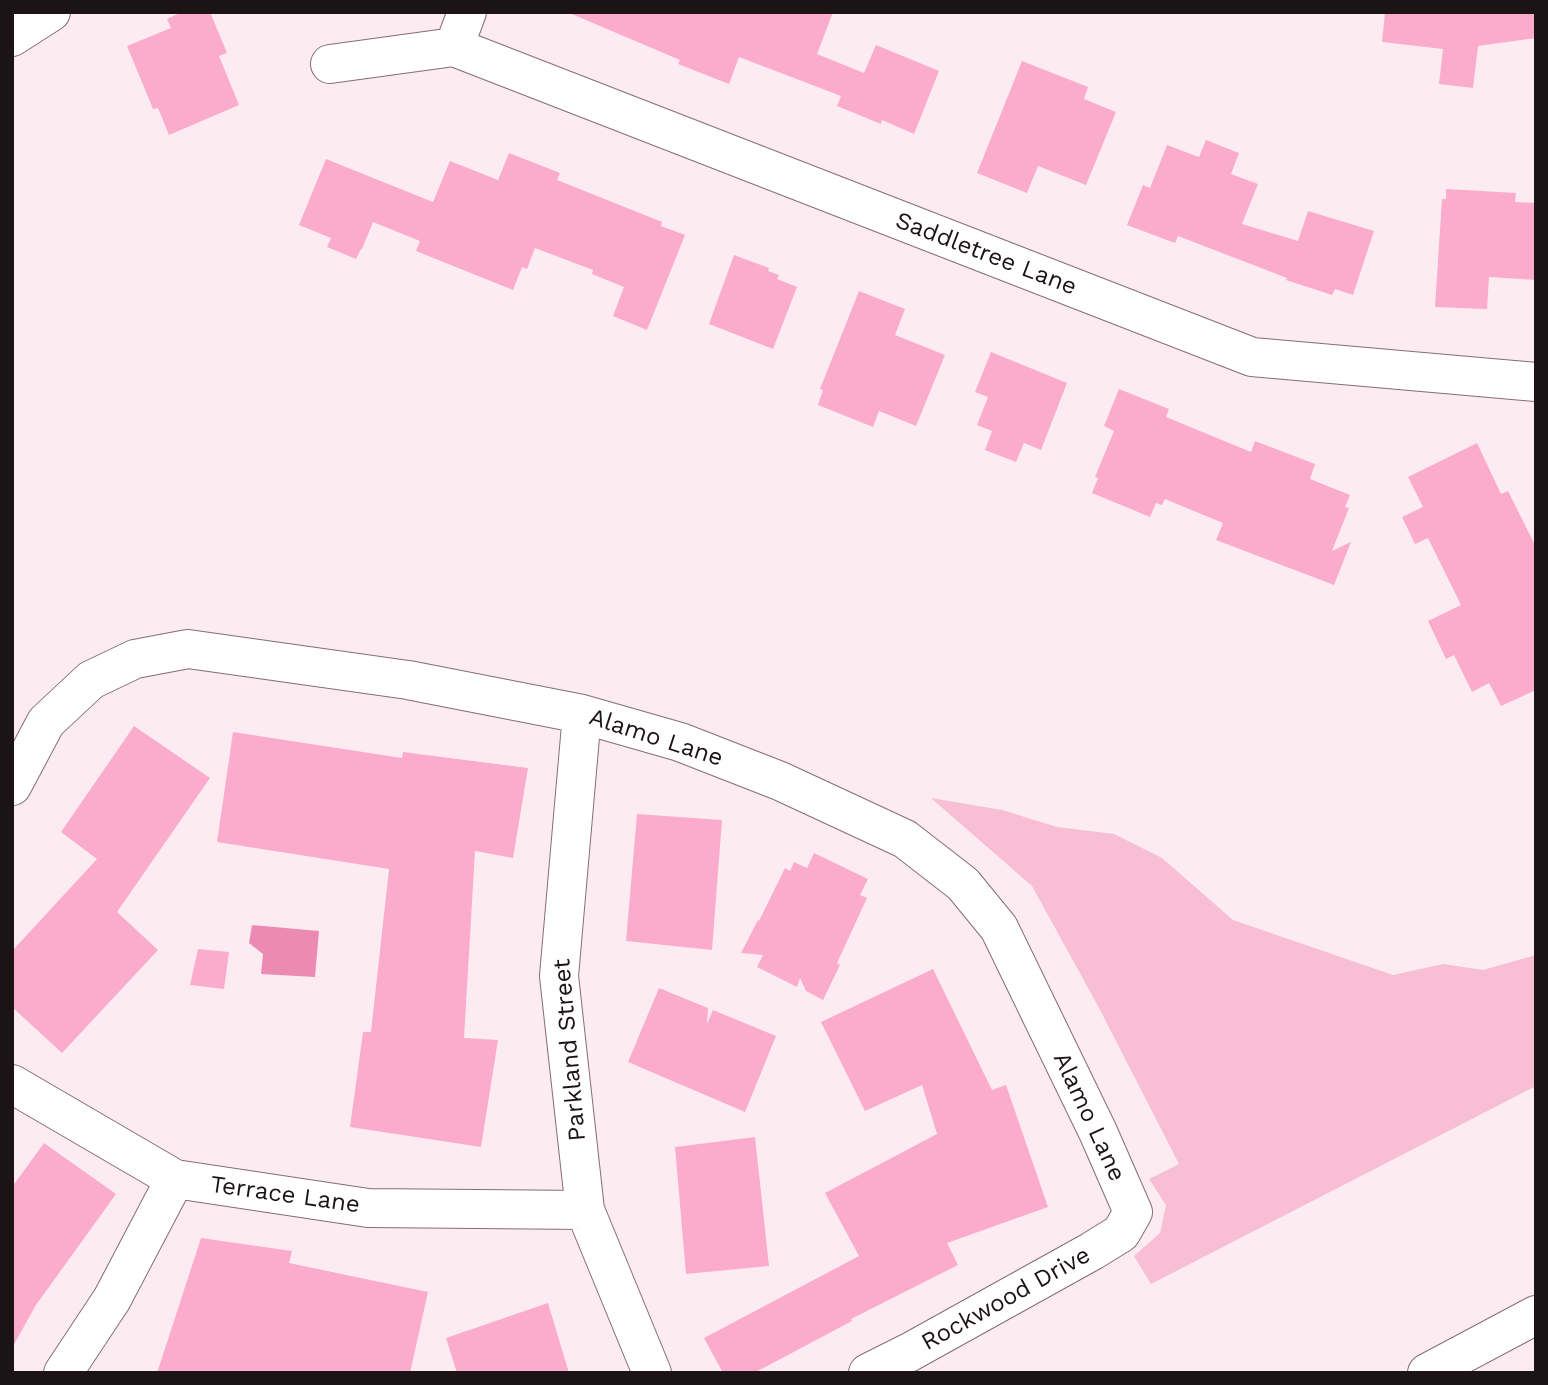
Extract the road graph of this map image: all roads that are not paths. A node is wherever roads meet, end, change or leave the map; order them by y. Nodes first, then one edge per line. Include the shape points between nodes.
1 (51, 12) edge
2 (461, 29) edge
3 (12, 37) edge
4 (330, 64) dead end
5 (1536, 382) edge
6 (582, 714) junction
7 (12, 786) edge
8 (12, 1084) edge
9 (175, 1179) junction
10 (584, 1210) junction
11 (1133, 1212) joint
12 (1536, 1315) edge
13 (64, 1373) edge
14 (652, 1373) edge
15 (868, 1373) edge
16 (1427, 1373) edge

1 - 3 main road
2 - 4 main road
2 - 5 main road, Saddletree Lane via 1252,357
6 - 7 main road, Alamo Lane via 408,680 188,649 135,659 91,680 46,722
6 - 10 main road, Parkland Street via 559,976
6 - 11 main road, Alamo Lane via 680,742 780,781 905,839 963,884 999,928
8 - 9 main road, Terrace Lane
9 - 10 main road, Terrace Lane via 368,1208
9 - 13 main road via 112,1299
10 - 14 main road, Parkland Street
11 - 15 main road, Rockwood Drive via 1121,1233 1092,1251
12 - 16 main road

